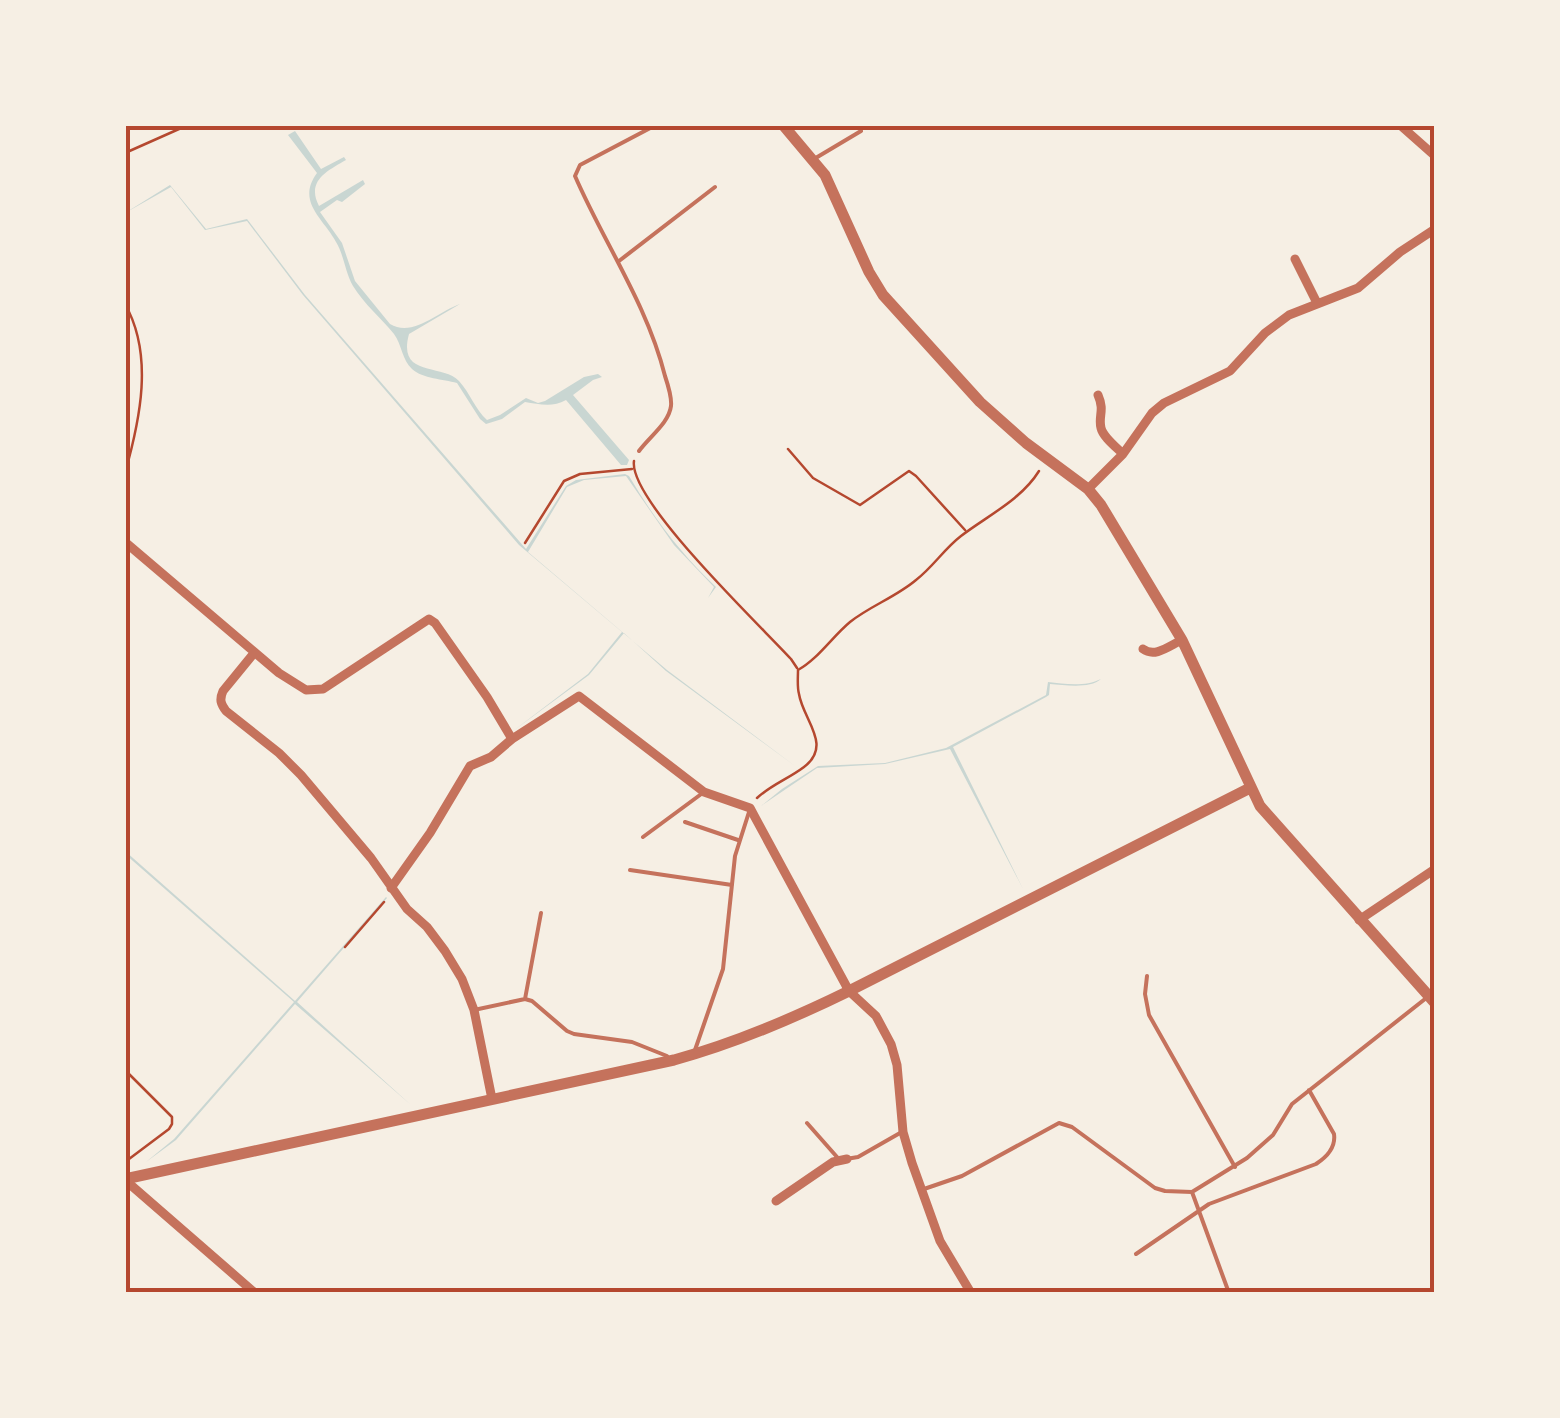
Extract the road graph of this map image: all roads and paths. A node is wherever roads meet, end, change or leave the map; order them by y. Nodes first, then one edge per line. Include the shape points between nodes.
1 (188, 125) edge
2 (656, 125) edge
3 (783, 125) edge
4 (1400, 125) edge
5 (861, 131) dead end
6 (125, 153) edge
7 (1435, 156) edge
8 (814, 160) junction
9 (714, 187) dead end
10 (1435, 228) edge
11 (1296, 259) dead end
12 (619, 261) junction
13 (1318, 303) junction
14 (125, 304) edge
15 (1098, 395) dead end
16 (788, 450) dead end
17 (640, 451) joint
18 (1123, 454) junction
19 (1047, 457) junction
20 (633, 468) junction
21 (125, 473) edge
22 (1088, 489) junction
23 (966, 532) junction
24 (125, 542) edge
25 (525, 543) dead end
26 (1182, 640) junction
27 (1142, 649) dead end
28 (254, 653) junction
29 (798, 670) junction
30 (512, 739) junction
31 (1250, 788) junction
32 (704, 792) junction
33 (750, 808) junction
34 (686, 822) dead end
35 (643, 836) dead end
36 (739, 840) junction
37 (1435, 869) edge
38 (630, 870) dead end
39 (732, 885) junction
40 (388, 892) junction
41 (541, 912) dead end
42 (1359, 920) junction
43 (345, 947) dead end
44 (1147, 976) dead end
45 (849, 991) junction
46 (525, 999) junction
47 (1432, 999) edge
48 (474, 1010) junction
49 (692, 1055) junction
50 (674, 1060) junction
51 (125, 1070) edge
52 (1310, 1090) junction
53 (492, 1099) junction
54 (808, 1123) dead end
55 (903, 1132) junction
56 (848, 1159) junction
57 (125, 1162) edge
58 (1234, 1167) junction
59 (125, 1180) edge
60 (921, 1190) junction
61 (1192, 1192) junction
62 (776, 1201) dead end
63 (1200, 1211) junction
64 (1136, 1254) dead end
65 (255, 1293) edge
66 (971, 1293) edge
67 (1229, 1293) edge

1 - 6 path
2 - 12 lane via 576,170
3 - 8 street
4 - 7 street
5 - 8 lane
8 - 19 street via 883,295 980,402
9 - 12 lane
10 - 13 street via 1358,288
11 - 13 street
12 - 17 lane via 651,333 671,402
13 - 18 street via 1265,332 1230,371 1152,413
14 - 21 path via 135,324 142,378
15 - 18 street via 1102,432
16 - 23 path via 814,478 860,506 909,471
17 - 20 path
18 - 22 street
19 - 22 street
19 - 23 path via 1028,488
20 - 25 path via 564,481
20 - 29 path via 685,547
22 - 26 street
23 - 29 path via 920,577 860,614
24 - 28 street
26 - 27 street via 1154,653
26 - 31 street
28 - 30 street via 296,685 316,691 429,619
28 - 40 street via 221,704 300,775 371,858
29 - 33 path via 798,695 817,748 804,767 765,790
30 - 32 street via 582,697
30 - 40 street via 467,769
31 - 42 street
31 - 45 street
32 - 33 street
32 - 35 lane
33 - 36 lane
33 - 45 street
34 - 36 lane
36 - 39 lane
37 - 42 street
38 - 39 lane
39 - 49 lane via 722,969
40 - 43 path
40 - 48 street via 446,951
41 - 46 lane
42 - 47 street
44 - 58 lane via 1149,1015
45 - 49 street
45 - 55 street via 876,1016 892,1044
46 - 48 lane
46 - 50 lane via 574,1034 632,1042
47 - 52 lane
48 - 53 street
49 - 50 street
50 - 53 street
51 - 57 path via 172,1117 169,1129
52 - 58 lane
52 - 63 lane via 1334,1134 1331,1151 1316,1164
53 - 59 street
54 - 56 lane via 833,1154
55 - 56 lane
55 - 60 street
56 - 62 street
58 - 61 lane
59 - 65 street
60 - 61 lane via 962,1176 1059,1123 1155,1188
60 - 66 street via 940,1242
61 - 63 lane
63 - 64 lane
63 - 67 lane

